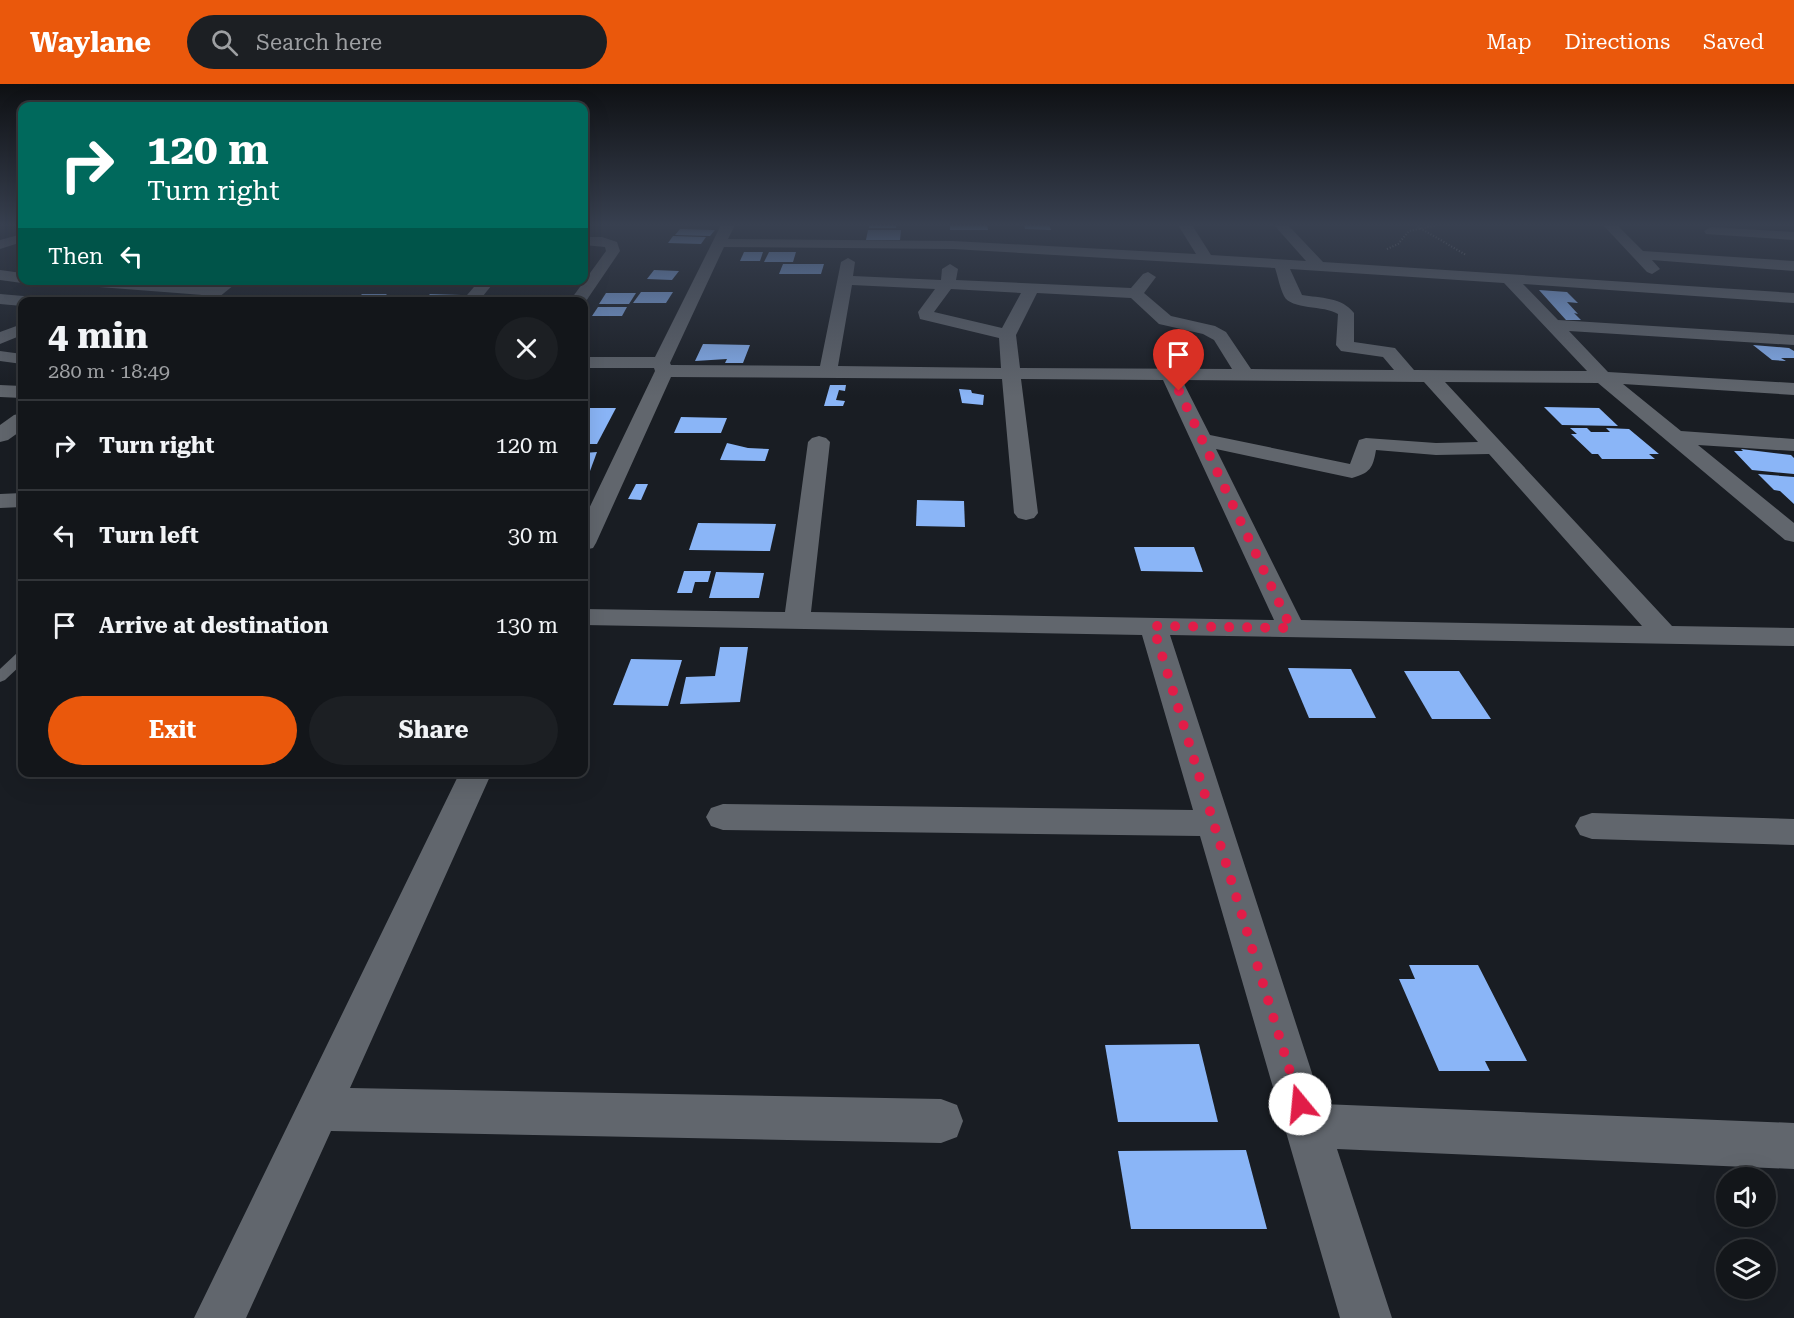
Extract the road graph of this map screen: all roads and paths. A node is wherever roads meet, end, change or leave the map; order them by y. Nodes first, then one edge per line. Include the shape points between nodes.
1 (591, 283) edge
2 (702, 283) edge
3 (845, 283) edge
4 (934, 283) edge
5 (948, 283) junction
6 (1144, 283) edge
7 (1287, 283) edge
8 (1512, 283) edge
9 (1562, 283) edge
10 (1666, 283) edge
11 (138, 285) edge
12 (225, 285) edge
13 (484, 285) edge
14 (1032, 287) junction
15 (1673, 290) junction
16 (216, 291) junction
17 (1135, 293) junction
18 (207, 297) edge
19 (474, 297) edge
20 (581, 297) edge
21 (1794, 298) edge
22 (0, 299) edge
23 (18, 300) edge
24 (18, 306) edge
25 (0, 313) edge
26 (1553, 325) junction
27 (18, 331) edge
28 (1007, 335) junction
29 (0, 339) edge
30 (1794, 340) edge
31 (0, 356) edge
32 (18, 358) edge
33 (588, 363) edge
34 (663, 367) junction
35 (828, 372) junction
36 (1011, 373) junction
37 (1170, 374) junction
38 (1245, 374) junction
39 (1419, 376) junction
40 (1604, 377) junction
41 (1794, 389) edge
42 (0, 391) edge
43 (18, 393) edge
44 (18, 423) edge
45 (0, 435) edge
46 (1675, 437) junction
47 (1203, 440) junction
48 (819, 442) dead end
49 (1794, 445) edge
50 (1494, 448) junction
51 (18, 500) edge
52 (0, 501) edge
53 (1026, 513) dead end
54 (588, 534) edge
55 (1794, 535) edge
56 (588, 617) edge
57 (797, 620) junction
58 (1153, 626) junction
59 (1291, 628) junction
60 (1664, 634) junction
61 (1794, 637) edge
62 (18, 660) edge
63 (0, 677) edge
64 (474, 777) edge
65 (723, 817) dead end
66 (1213, 823) junction
67 (1592, 826) dead end
68 (1794, 832) edge
69 (318, 1109) junction
70 (941, 1121) dead end
71 (1306, 1126) junction
72 (1794, 1146) edge
73 (220, 1318) edge
74 (1366, 1318) edge

1 - 20 street
2 - 34 street
3 - 35 street
4 - 5 street
5 - 14 street
5 - 28 street via 926,315
6 - 17 street
7 - 39 street via 1296,299 1342,308 1346,313 1347,347 1389,352
8 - 26 street
9 - 15 street
10 - 15 street
11 - 16 street
12 - 16 street
13 - 19 street
14 - 17 street
14 - 28 street
15 - 21 street
16 - 18 street
17 - 38 street via 1165,320 1220,336
22 - 23 street
24 - 25 street
26 - 30 street
26 - 40 street
27 - 29 street
28 - 36 street
31 - 32 street
33 - 34 street
34 - 35 street
34 - 54 street
35 - 36 street
36 - 37 street
36 - 53 street
37 - 38 street
37 - 47 street
38 - 39 street
39 - 40 street
39 - 50 street
40 - 41 street
40 - 46 street
42 - 43 street
44 - 45 street
46 - 49 street
46 - 55 street
47 - 50 street via 1352,471 1362,467 1366,444
47 - 59 street
48 - 57 street
50 - 60 street
51 - 52 street
56 - 57 street
57 - 58 street
58 - 59 street
58 - 66 street
59 - 60 street
60 - 61 street
62 - 63 lane
64 - 69 street
65 - 66 street
66 - 71 street
67 - 68 street
69 - 70 street
69 - 73 street
71 - 72 street
71 - 74 street

